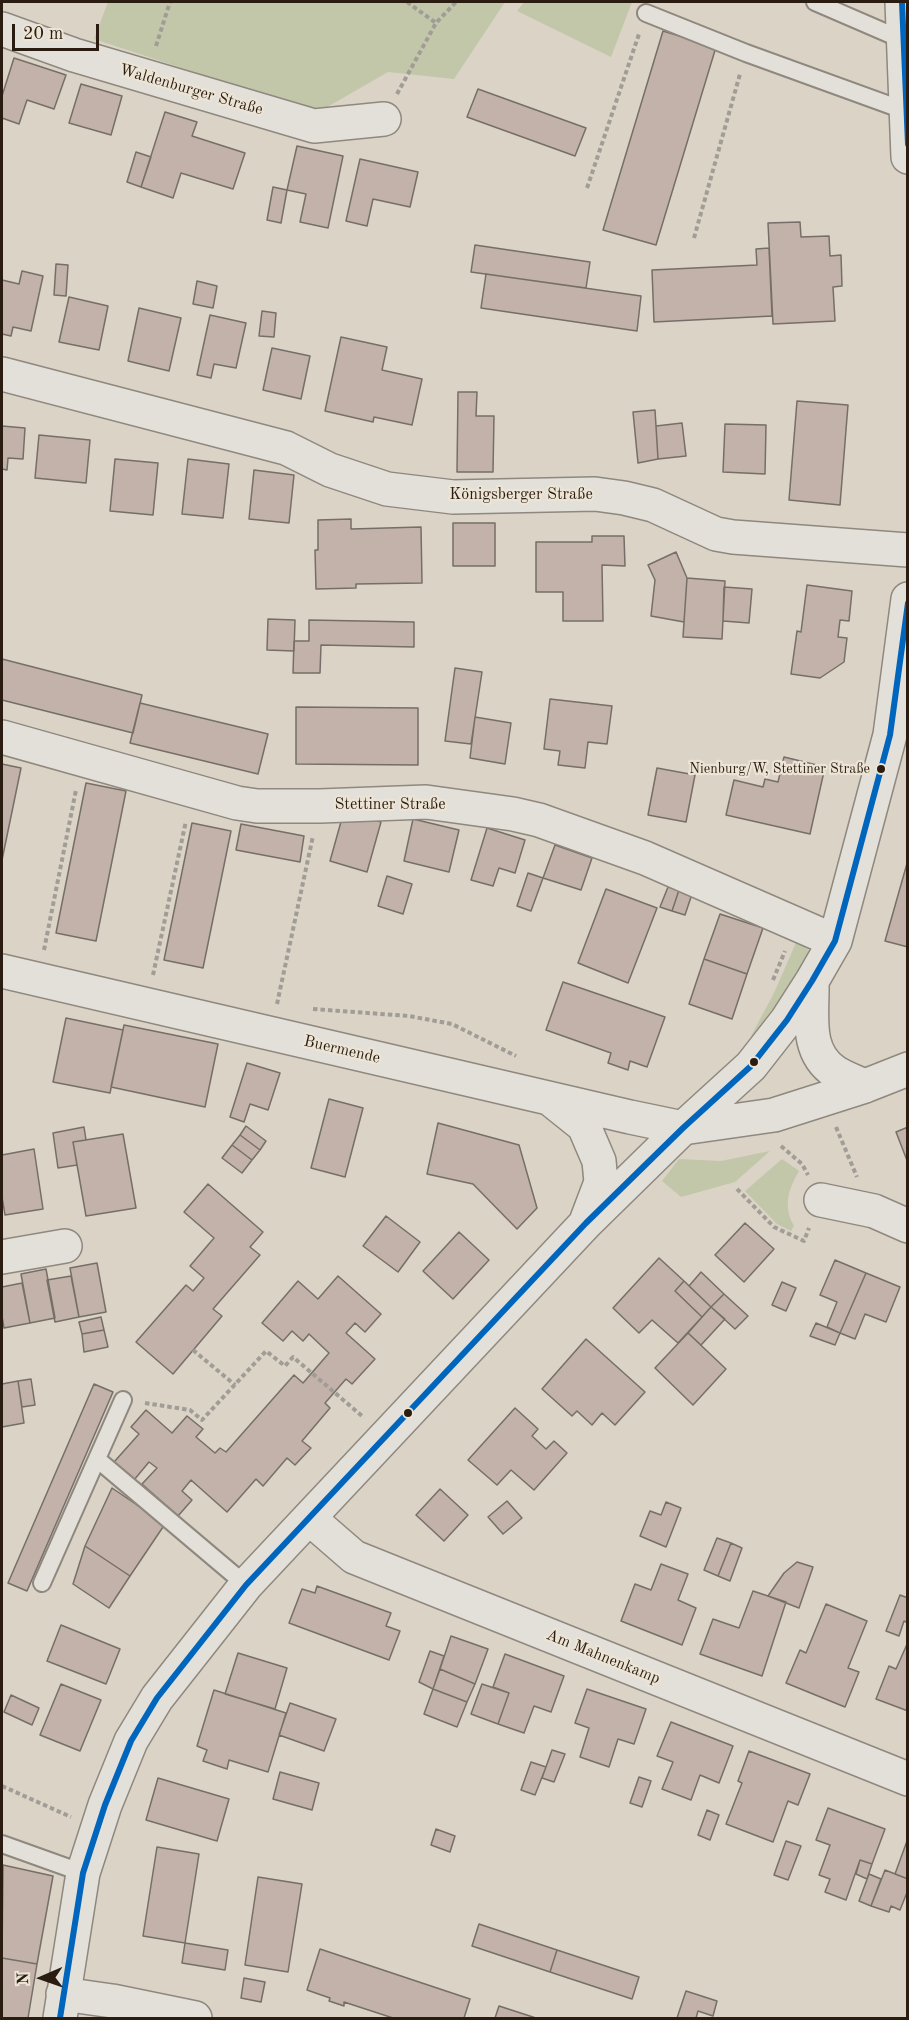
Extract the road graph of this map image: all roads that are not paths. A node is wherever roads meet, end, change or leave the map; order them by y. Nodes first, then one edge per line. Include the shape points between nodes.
1 (815, 2) edge
2 (902, 2) edge
3 (646, 13) road end
4 (2, 28) edge
5 (903, 40) junction
6 (906, 111) junction
7 (384, 119) road end
8 (908, 157) edge
9 (2, 374) edge
10 (908, 550) edge
11 (908, 599) edge
12 (2, 737) edge
13 (835, 941) junction
14 (2, 971) edge
15 (812, 981) junction
16 (908, 1069) edge
17 (865, 1086) junction
18 (548, 1097) junction
19 (683, 1128) junction
20 (820, 1200) road end
21 (586, 1223) junction
22 (908, 1226) edge
23 (65, 1246) dead end
24 (2, 1257) edge
25 (123, 1400) road end
26 (97, 1459) junction
27 (309, 1518) junction
28 (42, 1583) dead end
29 (246, 1586) junction
30 (908, 1779) edge
31 (2, 1844) edge
32 (82, 1873) junction
33 (62, 2006) edge
34 (195, 2019) edge

1 - 5 lane
2 - 5 street
3 - 6 lane
4 - 7 street, Waldenburger Straße via 74,55 314,126
5 - 6 street
6 - 8 street
9 - 10 street, Königsberger Straße via 286,448 330,470 387,489 453,497 595,494 653,506 716,534
11 - 13 street via 890,735
12 - 13 street, Stettiner Straße via 237,803 320,806 426,802 539,820 645,858
13 - 15 street
14 - 18 street, Buermende
15 - 17 street via 813,1040 818,1057 836,1073
15 - 19 street via 751,1066
16 - 17 street, Buermende
17 - 19 street, Buermende via 774,1115
18 - 19 street, Buermende
18 - 21 street via 584,1126 599,1161 601,1182
19 - 21 street
20 - 22 street via 874,1211
21 - 27 street
23 - 24 street
25 - 26 lane
26 - 28 lane
26 - 29 lane
27 - 29 street
27 - 30 street, Am Mahnenkamp via 354,1557
29 - 32 street via 157,1698 131,1741
31 - 32 lane
32 - 33 street
33 - 34 street via 112,2001

